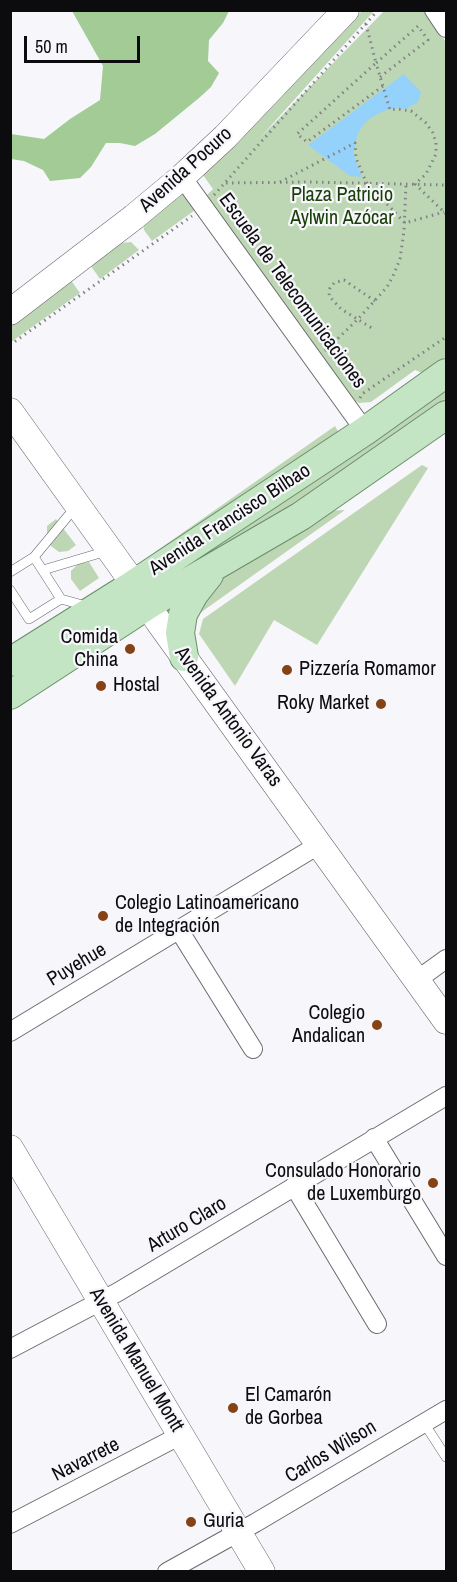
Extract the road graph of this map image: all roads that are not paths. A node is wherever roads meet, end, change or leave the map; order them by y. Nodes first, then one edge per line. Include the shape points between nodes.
1 (434, 10) edge
2 (356, 17) edge
3 (447, 28) edge
4 (182, 177) junction
5 (10, 312) edge
6 (447, 373) edge
7 (447, 415) edge
8 (358, 422) junction
9 (16, 427) edge
10 (79, 507) junction
11 (110, 550) junction
12 (34, 557) junction
13 (218, 566) junction
14 (43, 570) junction
15 (10, 572) edge
16 (10, 590) edge
17 (141, 594) junction
18 (62, 599) junction
19 (94, 608) junction
20 (26, 640) edge
21 (184, 657) junction
22 (10, 694) edge
23 (320, 844) junction
24 (178, 930) junction
25 (447, 958) edge
26 (417, 980) junction
27 (447, 1021) edge
28 (10, 1032) edge
29 (253, 1049) dead end
30 (447, 1096) edge
31 (374, 1138) junction
32 (10, 1148) edge
33 (294, 1186) junction
34 (447, 1256) edge
35 (102, 1301) junction
36 (377, 1324) dead end
37 (10, 1349) edge
38 (447, 1410) edge
39 (424, 1423) junction
40 (181, 1435) junction
41 (447, 1457) edge
42 (10, 1524) edge
43 (239, 1532) junction
44 (167, 1572) edge
45 (262, 1572) edge

1 - 3 street
2 - 4 main road, Avenida Pocuro
4 - 5 main road, Avenida Pocuro
4 - 8 street, Escuela de Telecomunicaciones
6 - 8 main road, Avenida Francisco Bilbao
7 - 13 main road, Avenida Francisco Bilbao via 302,516
8 - 17 main road, Avenida Francisco Bilbao
9 - 10 main road, Avenida Antonio Varas
10 - 11 main road, Avenida Antonio Varas
10 - 12 lane
11 - 14 lane
11 - 17 main road, Avenida Antonio Varas
12 - 14 lane
12 - 15 lane
13 - 17 main road, Avenida Francisco Bilbao
13 - 21 main road via 183,614 180,633
14 - 18 lane
16 - 20 lane
17 - 19 main road, Avenida Francisco Bilbao
17 - 21 main road, Avenida Antonio Varas
17 - 22 main road, Avenida Francisco Bilbao
18 - 19 lane
18 - 20 lane
19 - 20 main road, Avenida Francisco Bilbao
21 - 23 main road, Avenida Antonio Varas
23 - 24 street, Puyehue
23 - 26 main road, Avenida Antonio Varas
24 - 28 street, Puyehue
24 - 29 street
25 - 26 street
26 - 27 main road, Avenida Antonio Varas
30 - 31 street, Arturo Claro
31 - 33 street, Arturo Claro
31 - 34 street
32 - 35 main road, Avenida Manuel Montt
33 - 35 street, Arturo Claro
33 - 36 street
35 - 37 street, Arturo Claro
35 - 40 main road, Avenida Manuel Montt
38 - 39 street, Carlos Wilson
39 - 41 lane
39 - 43 street, Carlos Wilson
40 - 42 street, Navarrete
40 - 43 main road, Avenida Manuel Montt
43 - 44 street, Carlos Wilson
43 - 45 main road, Avenida Manuel Montt

